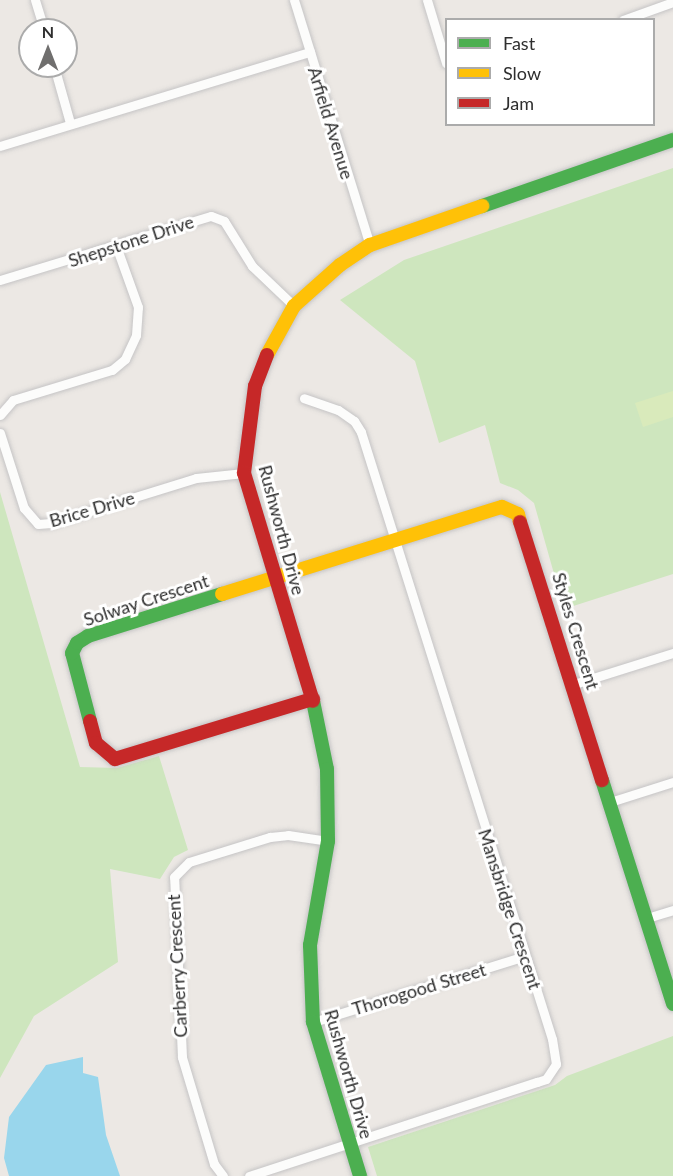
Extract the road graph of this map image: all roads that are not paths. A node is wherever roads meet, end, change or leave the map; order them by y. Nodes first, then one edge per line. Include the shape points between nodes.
1 (35, 0) edge
2 (294, 0) edge
3 (427, 0) edge
4 (673, 2) edge
5 (40, 18) edge
6 (629, 18) edge
7 (310, 52) junction
8 (445, 57) edge
9 (57, 78) edge
10 (70, 123) junction
11 (673, 140) edge
12 (0, 146) edge
13 (370, 245) junction
14 (116, 246) junction
15 (0, 280) edge
16 (294, 306) junction
17 (304, 398) dead end
18 (0, 415) edge
19 (0, 433) edge
20 (244, 473) junction
21 (394, 540) junction
22 (274, 578) junction
23 (673, 653) edge
24 (574, 684) junction
25 (313, 699) junction
26 (673, 782) edge
27 (610, 802) junction
28 (328, 841) junction
29 (673, 910) edge
30 (647, 918) junction
31 (525, 956) junction
32 (673, 1004) edge
33 (313, 1022) junction
34 (349, 1142) junction
35 (223, 1176) edge
36 (249, 1176) edge
37 (360, 1176) edge

1 - 5 street
2 - 7 street, Arfield Avenue
3 - 8 street
4 - 6 street
7 - 10 street
7 - 13 street, Arfield Avenue
9 - 10 street
10 - 12 street
11 - 13 street, Rushworth Drive
13 - 16 street, Rushworth Drive via 340,265
14 - 15 street, Shepstone Drive
14 - 16 street, Shepstone Drive via 218,217 252,266
14 - 18 street via 138,307 135,334 125,358 112,370 13,400
16 - 20 street, Rushworth Drive via 273,341 255,386
17 - 21 street, Mansbridge Crescent via 338,410 354,421
19 - 20 street, Brice Drive via 24,508 38,524 51,524 196,478
20 - 22 street, Rushworth Drive
21 - 22 street, Styles Crescent
21 - 24 street, Styles Crescent via 502,507 518,514
21 - 31 street, Mansbridge Crescent
22 - 25 street, Rushworth Drive
22 - 25 street, Solway Crescent via 88,636 77,643 73,665 96,743 105,755 124,759
23 - 24 street
24 - 27 street, Styles Crescent
25 - 28 street, Rushworth Drive via 327,769
26 - 27 street
27 - 30 street, Styles Crescent
28 - 33 street, Rushworth Drive via 310,945
28 - 35 street, Carberry Crescent via 288,835 270,837 189,862 174,876 182,1057 214,1164
29 - 30 street
30 - 32 street, Styles Crescent
31 - 33 street, Thorogood Street
31 - 34 street, Mansbridge Crescent via 556,1054 552,1073 537,1082
33 - 34 street, Rushworth Drive
34 - 36 street
34 - 37 street, Rushworth Drive

